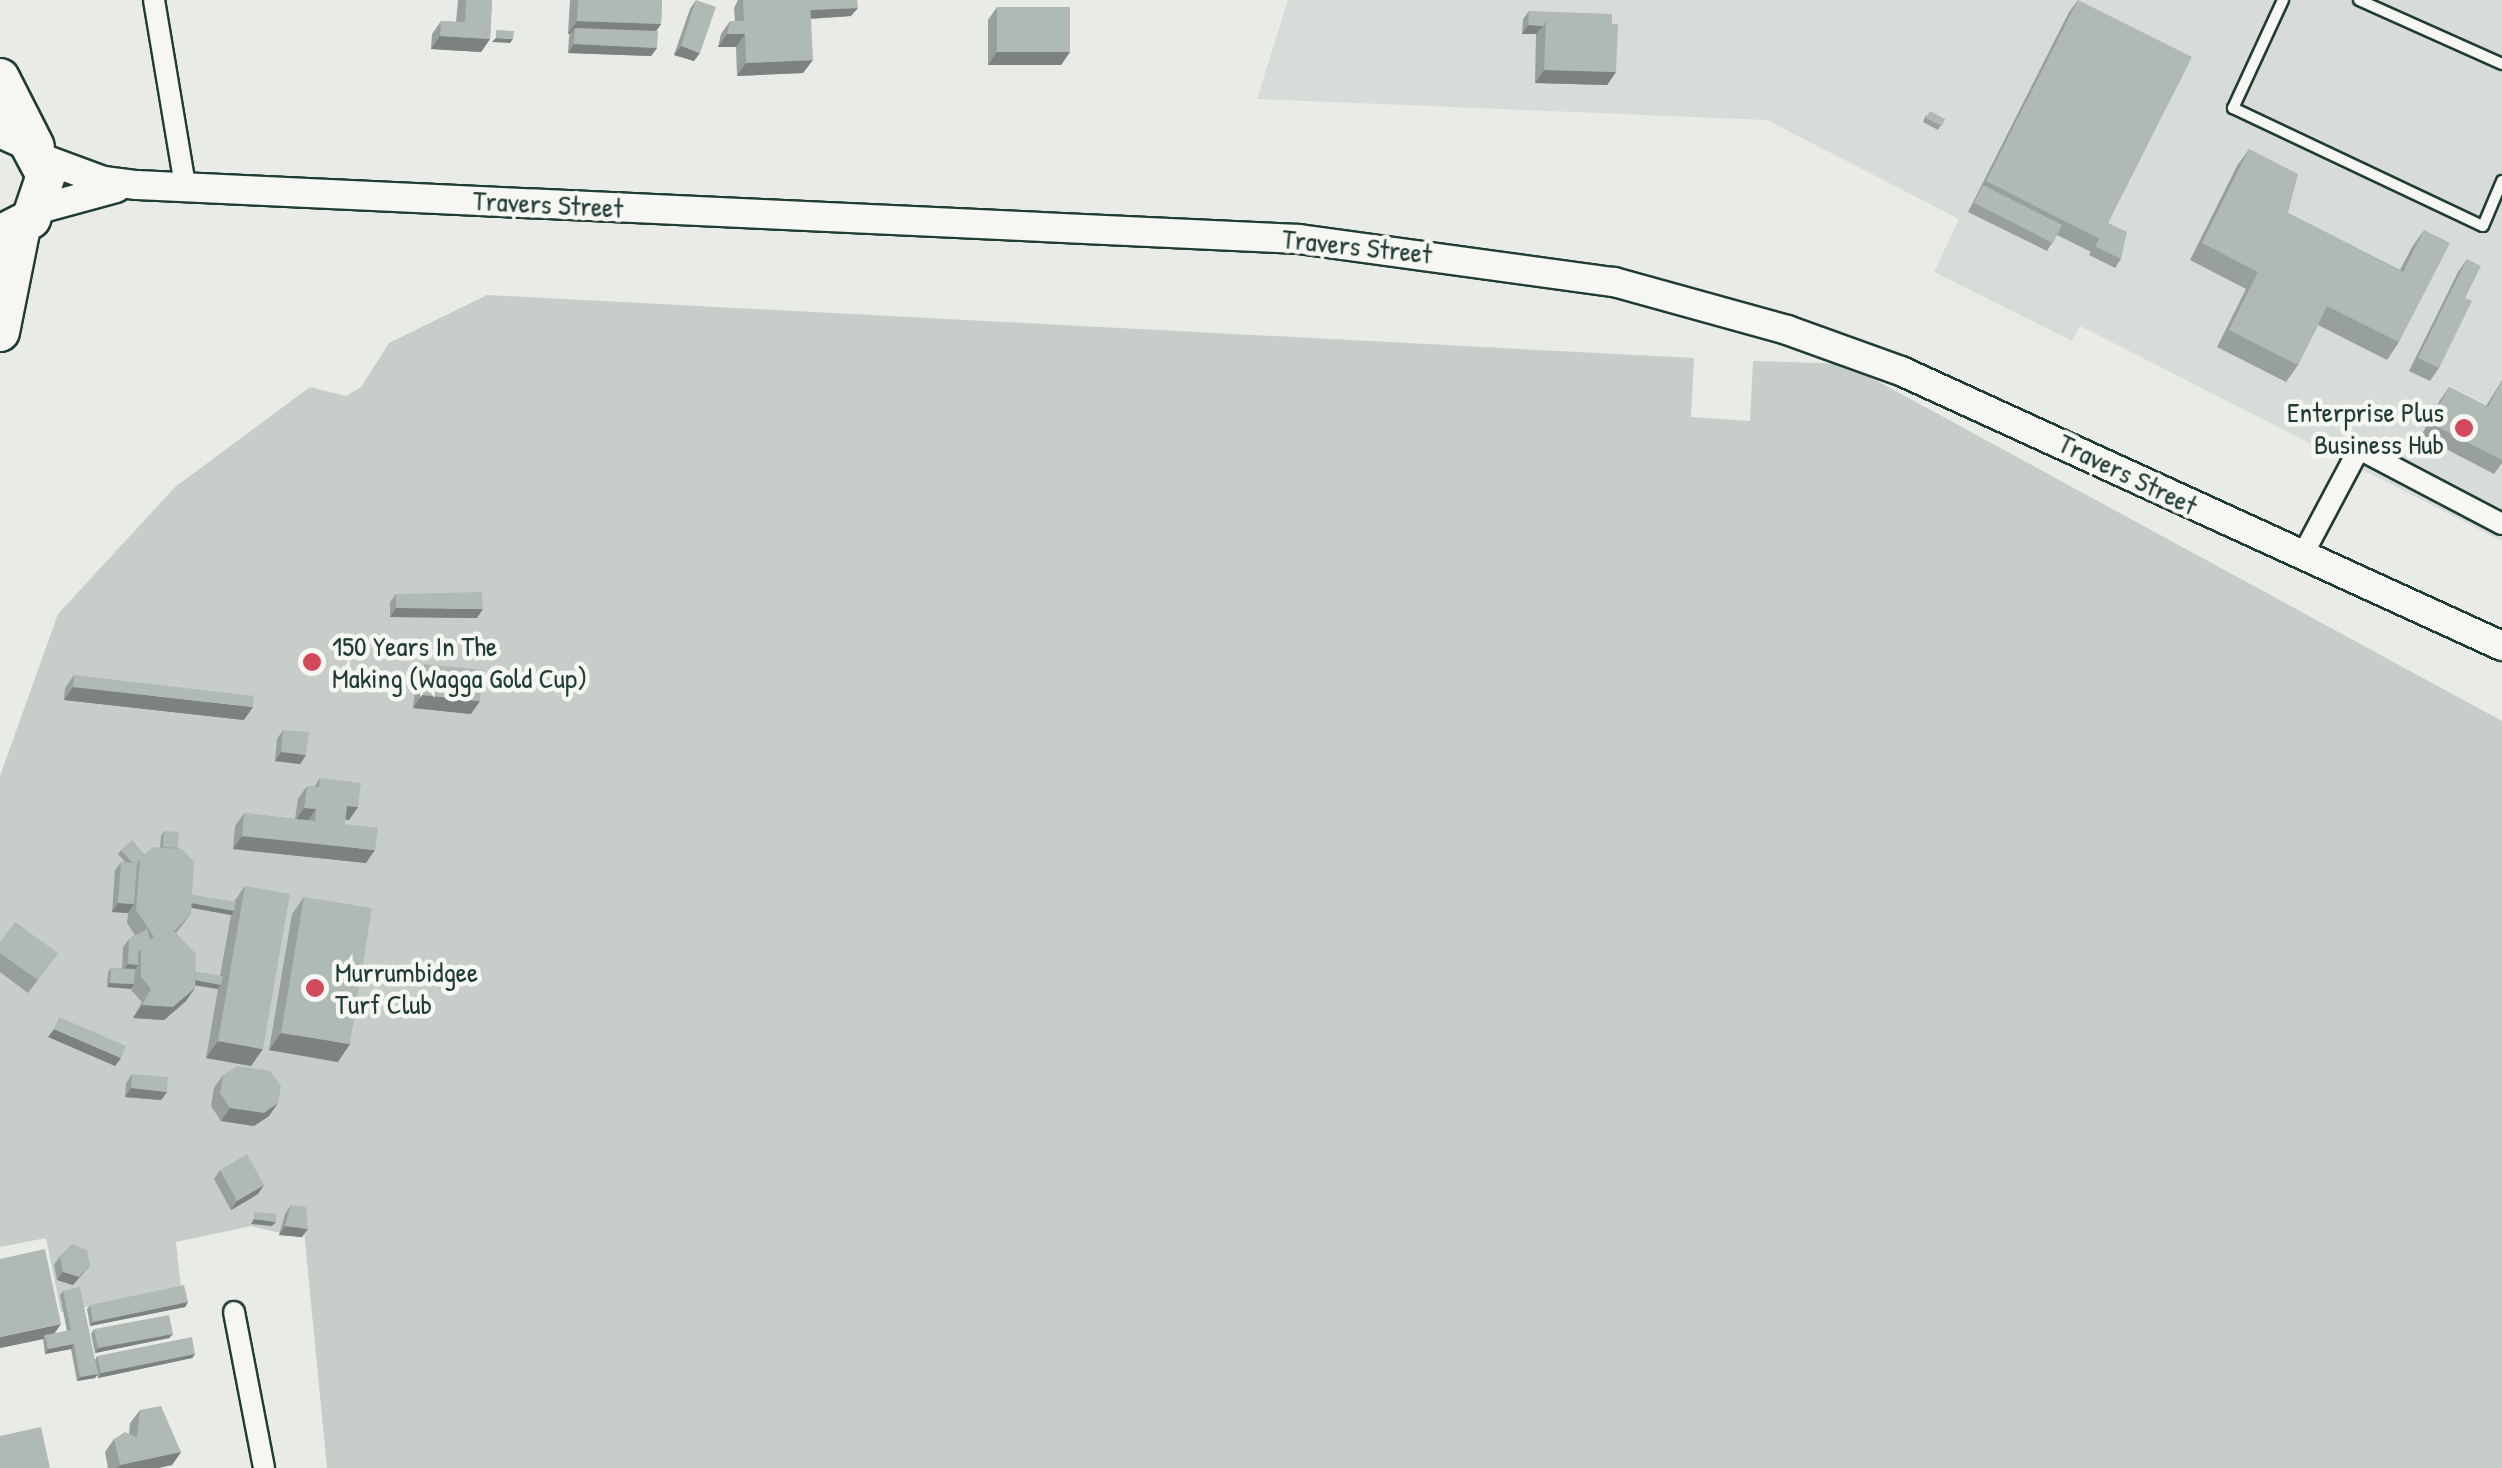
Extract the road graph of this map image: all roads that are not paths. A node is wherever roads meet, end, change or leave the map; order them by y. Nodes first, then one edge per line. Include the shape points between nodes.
1 (154, 0) edge
2 (2283, 0) edge
3 (2359, 0) edge
4 (2502, 64) edge
5 (0, 78) edge
6 (0, 128) edge
7 (39, 154) junction
8 (2502, 181) edge
9 (137, 184) junction
10 (184, 186) junction
11 (20, 224) edge
12 (0, 332) edge
13 (2502, 524) edge
14 (2301, 558) junction
15 (2502, 646) edge
16 (234, 1312) dead end
17 (264, 1468) edge

1 - 10 street
2 - 8 lane via 2233,108 2483,226
3 - 4 lane
5 - 7 highway
6 - 7 highway
7 - 9 main road, Travers Street via 104,181
7 - 11 highway via 45,192
9 - 10 main road, Travers Street
9 - 11 main road, Travers Street
10 - 14 main road, Travers Street via 1282,238 1574,274 1743,316 1901,370
11 - 12 highway
13 - 14 street via 2359,449
14 - 15 main road, Travers Street
16 - 17 street

